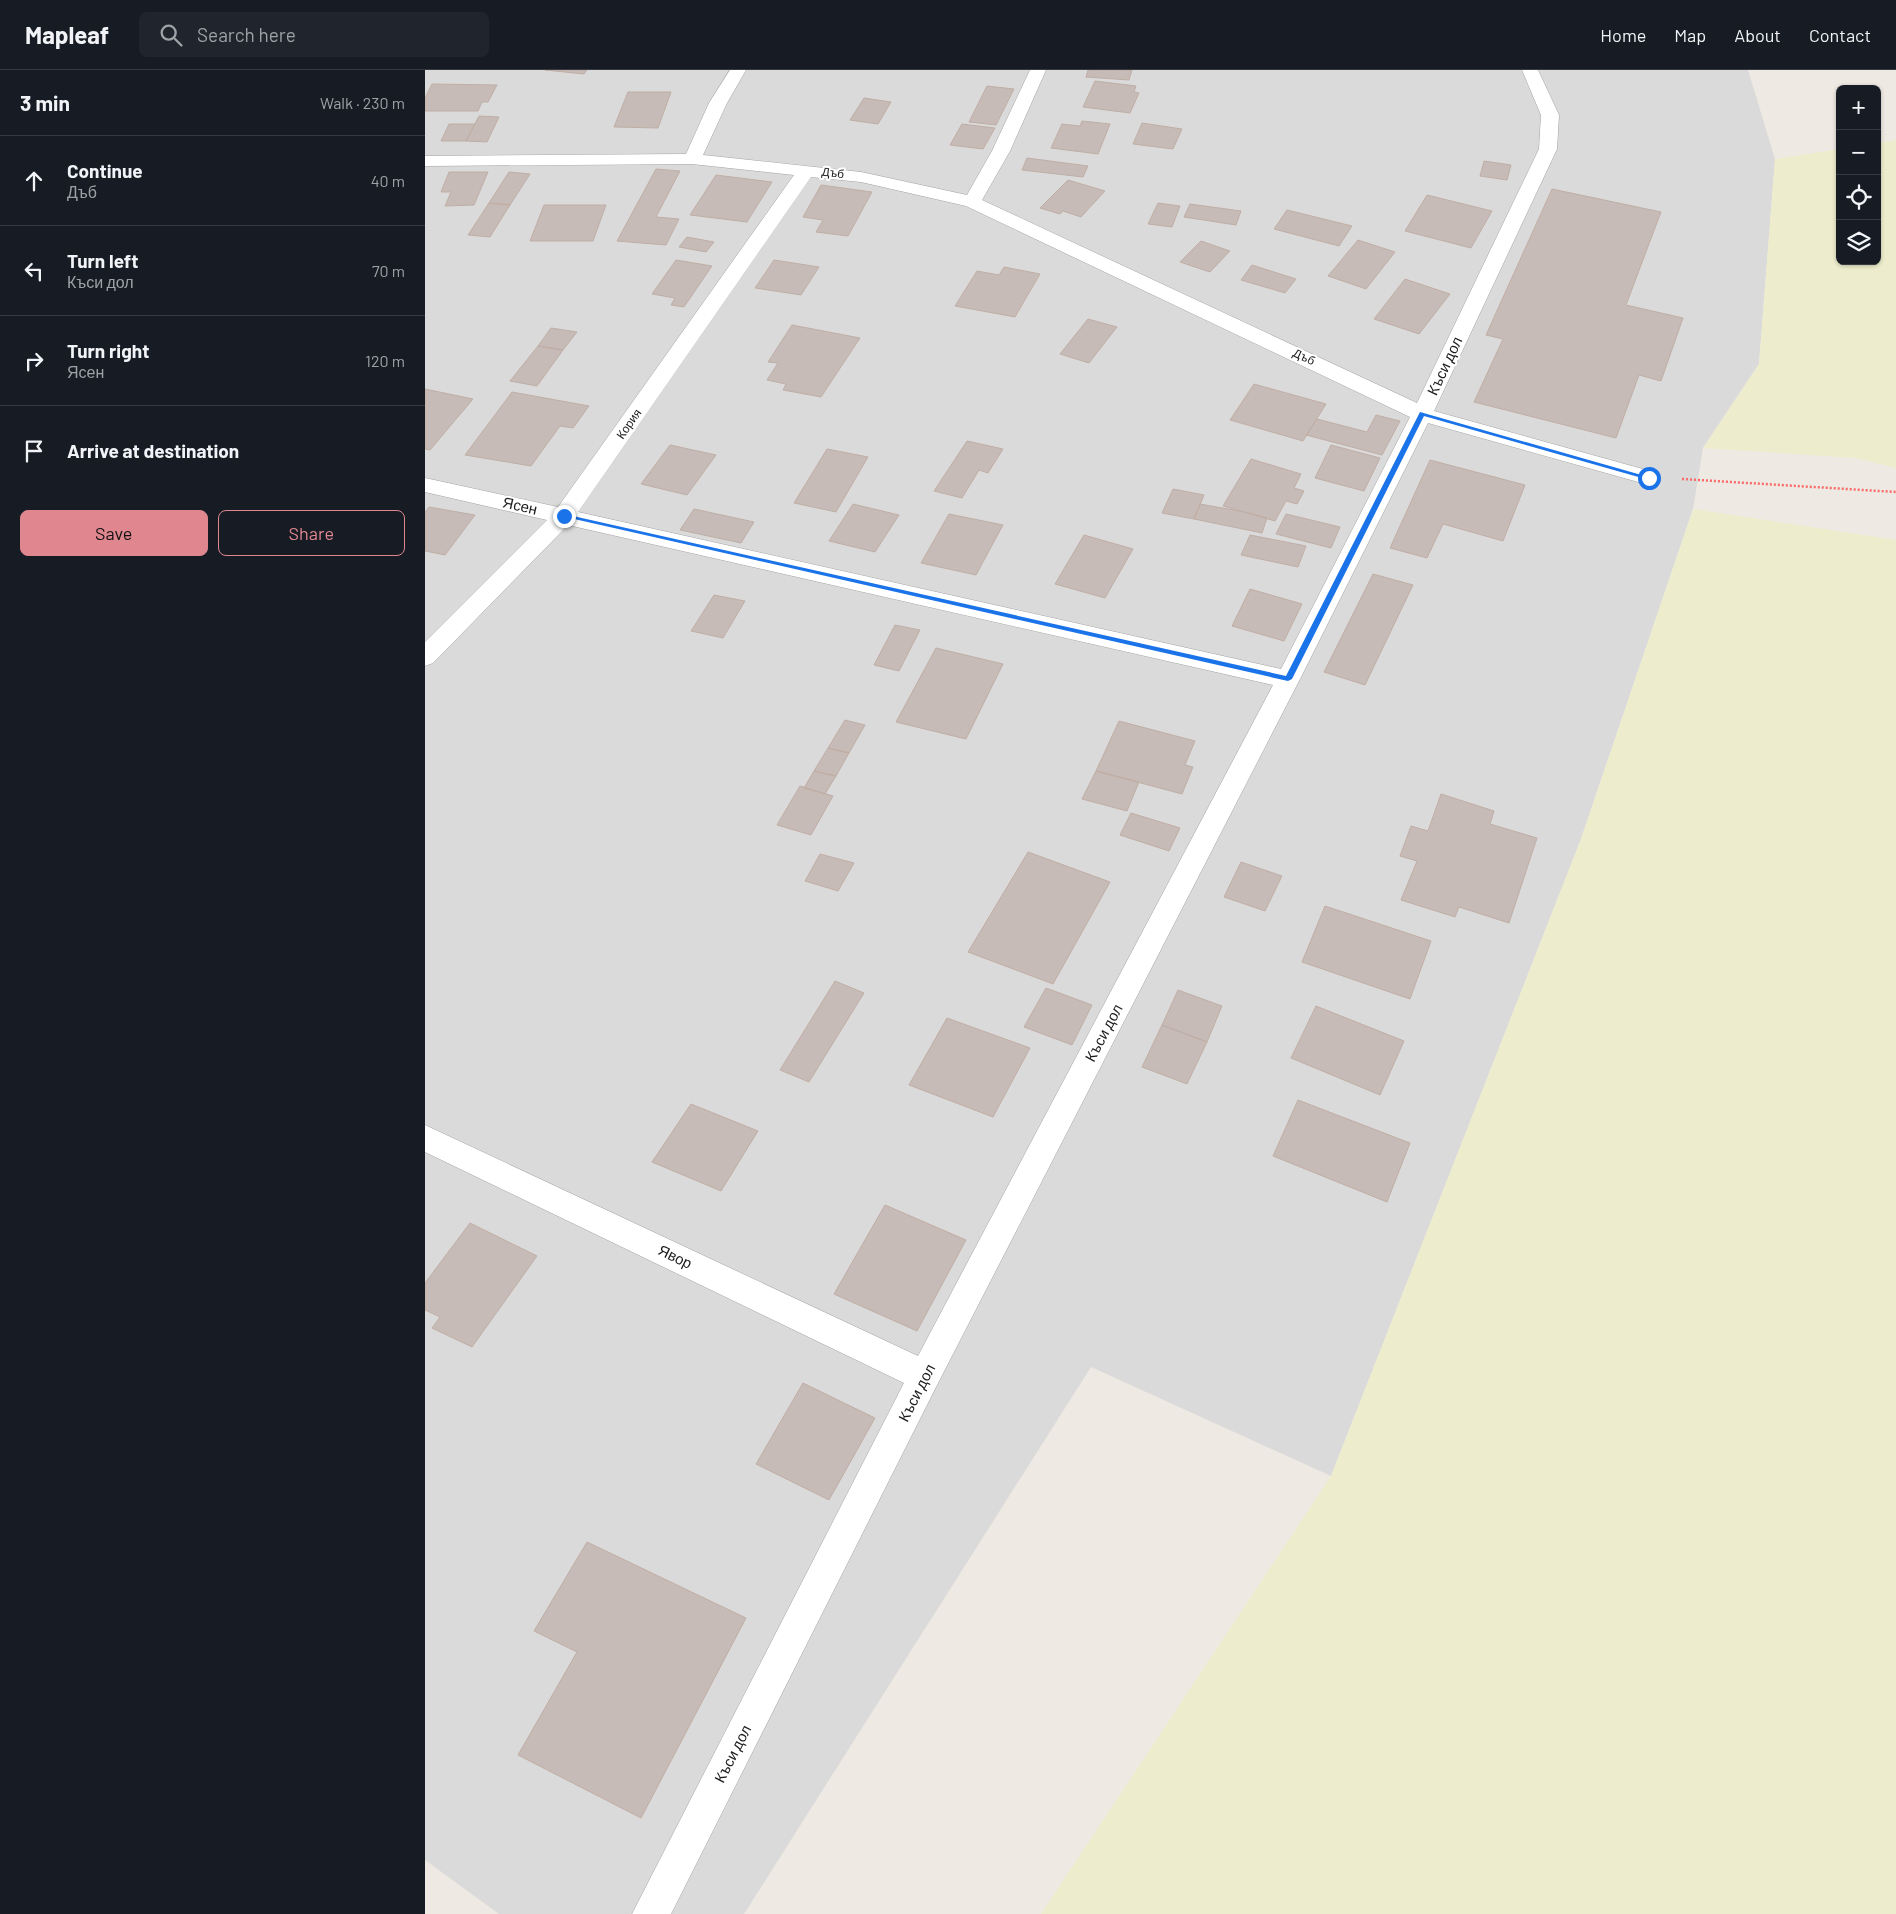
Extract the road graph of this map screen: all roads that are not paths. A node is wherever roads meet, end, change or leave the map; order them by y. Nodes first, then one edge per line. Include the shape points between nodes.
1 (738, 70) edge
2 (1038, 70) edge
3 (1530, 70) edge
4 (692, 159) junction
5 (425, 161) edge
6 (807, 170) junction
7 (972, 202) junction
8 (1422, 414) junction
9 (1649, 478) road end
10 (425, 485) edge
11 (564, 516) junction
12 (425, 656) edge
13 (1288, 679) junction
14 (425, 1138) edge
15 (925, 1376) junction
16 (651, 1914) edge

1 - 4 street via 718,103
2 - 7 street via 1001,151
3 - 8 street, Къси дол via 1550,115 1547,148
4 - 5 street, Дъб
4 - 6 street, Дъб
6 - 7 street, Дъб via 861,177
6 - 11 street, Кория
7 - 8 street, Дъб
8 - 9 street, Дъб
8 - 13 street, Къси дол
10 - 11 street, Ясен
11 - 12 street, Кория
11 - 13 street, Ясен
13 - 15 street, Къси дол
14 - 15 street, Явор
15 - 16 street, Къси дол

